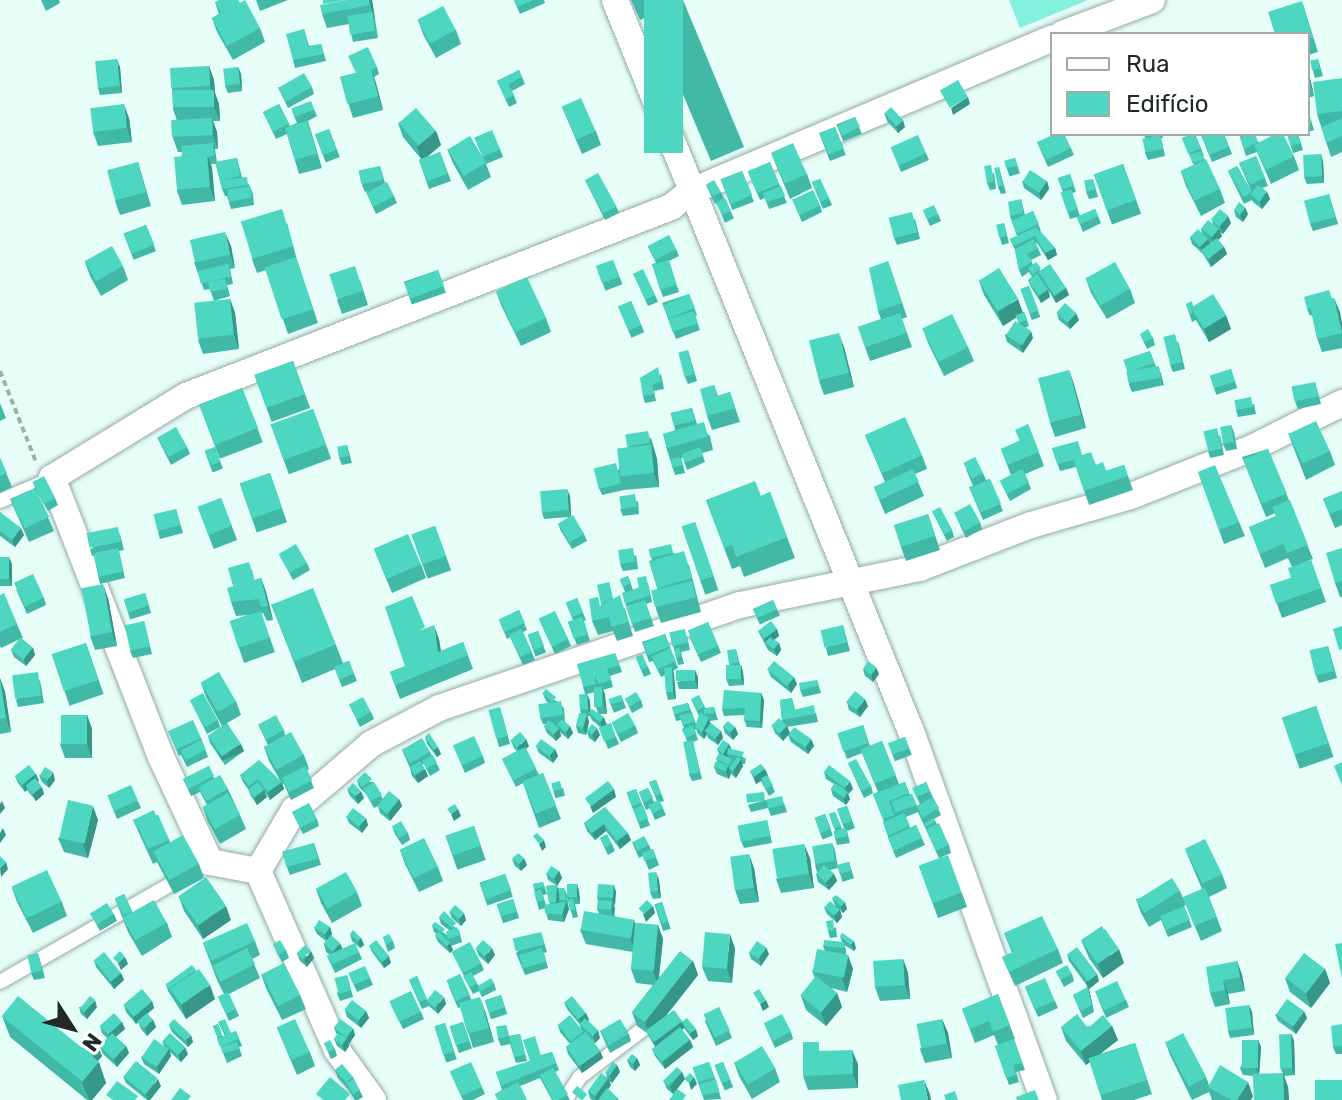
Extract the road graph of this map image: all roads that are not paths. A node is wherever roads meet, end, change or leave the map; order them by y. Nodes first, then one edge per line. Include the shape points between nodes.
1 (615, 0) edge
2 (1152, 0) edge
3 (1067, 32) edge
4 (1050, 39) edge
5 (690, 192) junction
6 (1342, 403) edge
7 (52, 478) junction
8 (0, 501) edge
9 (847, 581) junction
10 (210, 862) junction
11 (258, 871) junction
12 (0, 982) edge
13 (664, 1010) edge
14 (373, 1100) edge
15 (565, 1100) edge
16 (1044, 1100) edge

1 - 5 street
2 - 3 street
4 - 5 street
5 - 7 street via 671,207 186,396
5 - 9 street
6 - 9 street via 1252,448 1131,496 1031,525 920,568
7 - 8 lane
7 - 10 street via 161,757
9 - 11 street via 740,605 439,708 371,744 294,810
9 - 16 street via 912,734
10 - 11 street
10 - 12 lane
11 - 14 street via 337,1050
13 - 15 lane via 636,1039 580,1077

